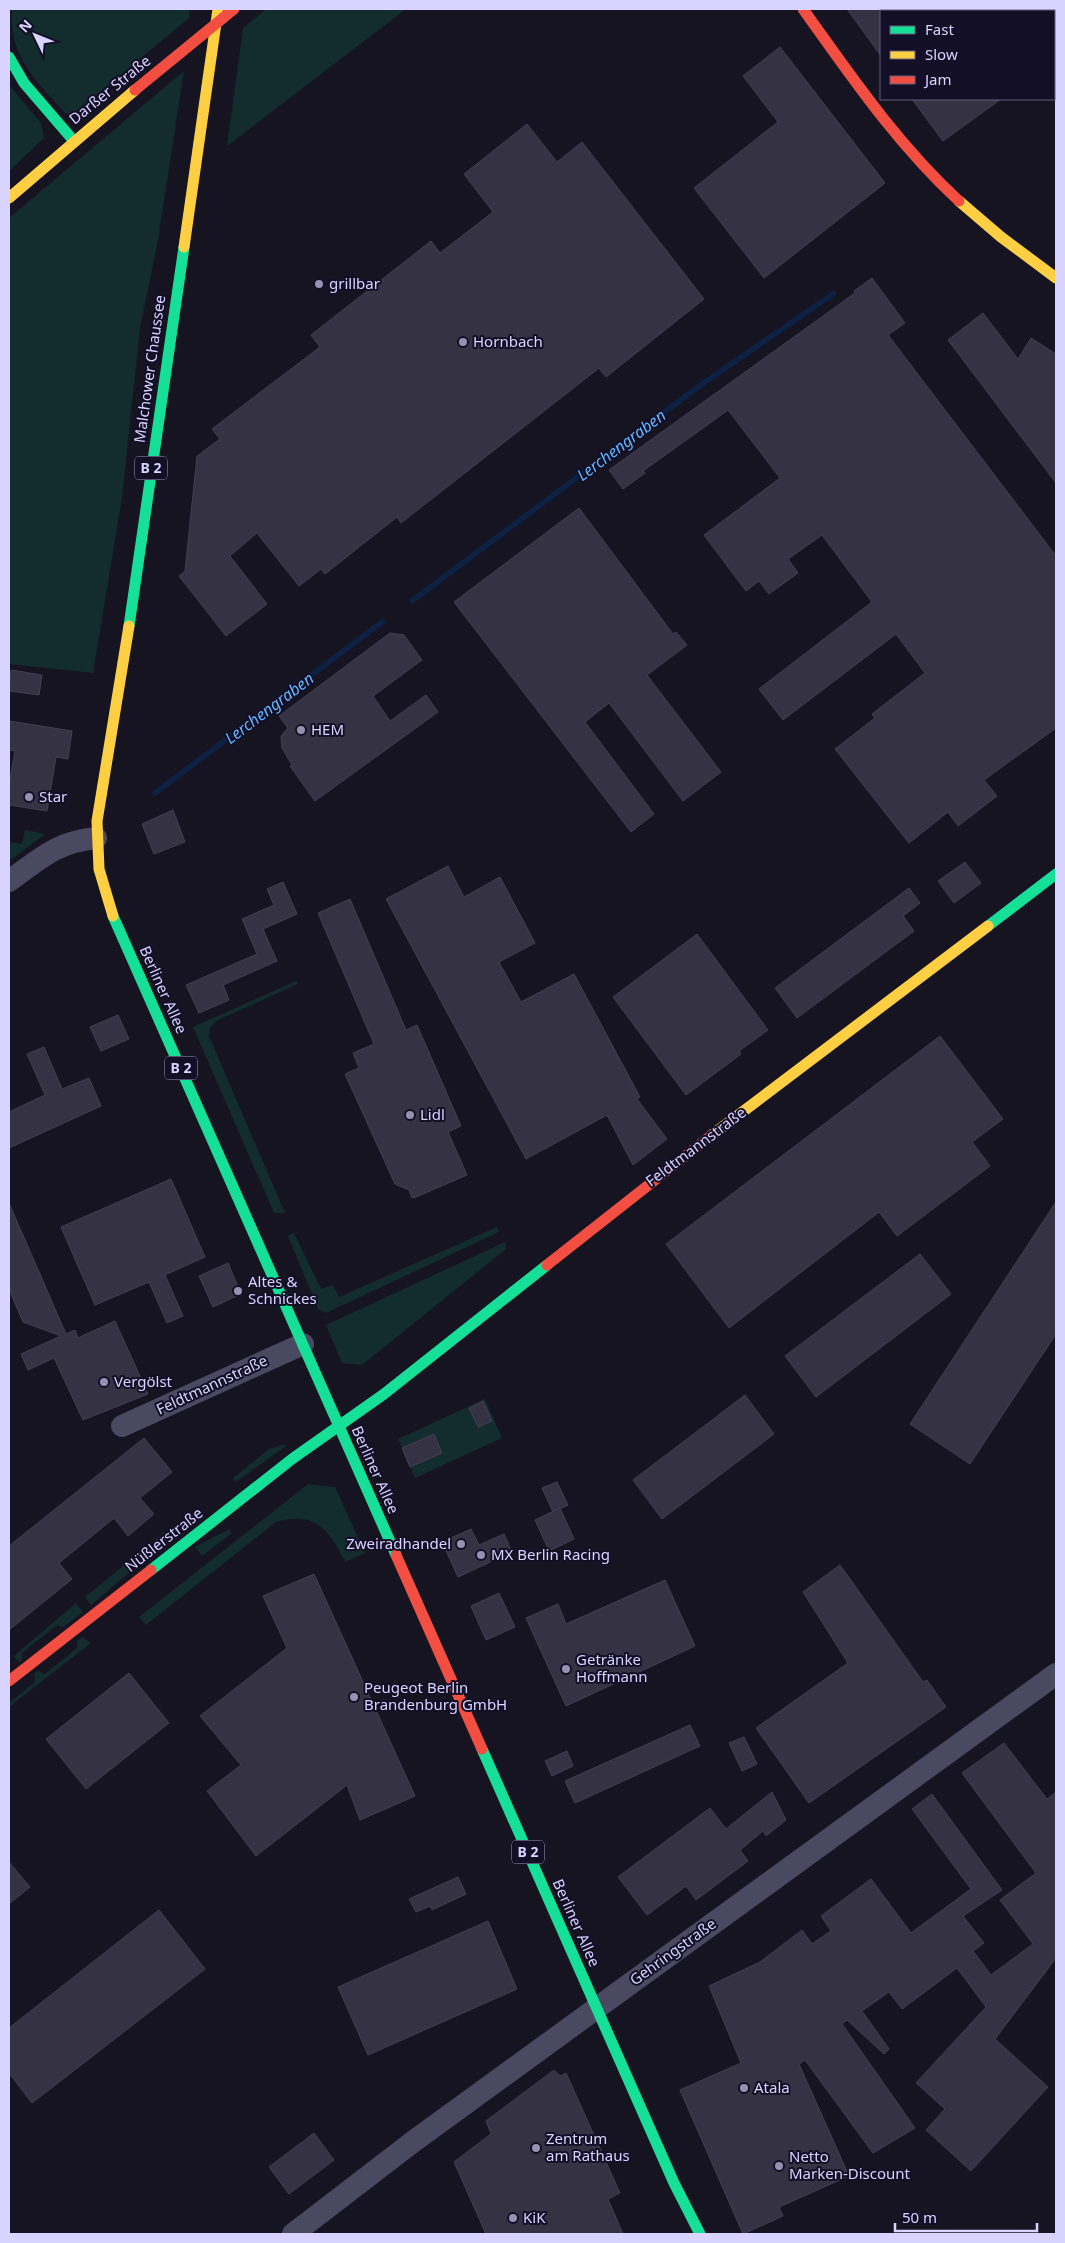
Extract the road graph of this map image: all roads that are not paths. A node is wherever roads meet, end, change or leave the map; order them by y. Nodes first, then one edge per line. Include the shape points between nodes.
1 (218, 9) edge
2 (234, 9) edge
3 (803, 9) edge
4 (9, 57) edge
5 (73, 140) junction
6 (9, 198) edge
7 (1056, 278) edge
8 (96, 830) junction
9 (1056, 874) edge
10 (9, 881) edge
11 (303, 1344) junction
12 (339, 1425) junction
13 (122, 1426) dead end
14 (1056, 1674) edge
15 (9, 1681) edge
16 (597, 2008) junction
17 (293, 2234) edge
18 (700, 2234) edge

1 - 8 main road, Malchower Chaussee / B 2
2 - 5 main road, Darßer Straße, bridge
3 - 7 main road via 885,120 923,165 964,207
4 - 5 main road via 24,83
5 - 6 main road, Darßer Straße
8 - 10 street via 55,848
8 - 11 main road, Berliner Allee / B 2 via 97,869 112,914
9 - 12 main road, Feldtmannstraße via 690,1151 391,1388
11 - 12 main road, Berliner Allee / B 2
11 - 13 street, Feldtmannstraße
12 - 15 main road, Nüßlerstraße
12 - 16 main road, Berliner Allee / B 2
14 - 16 street, Gehringstraße
16 - 17 street, Gehringstraße
16 - 18 main road, Berliner Allee / B 2

